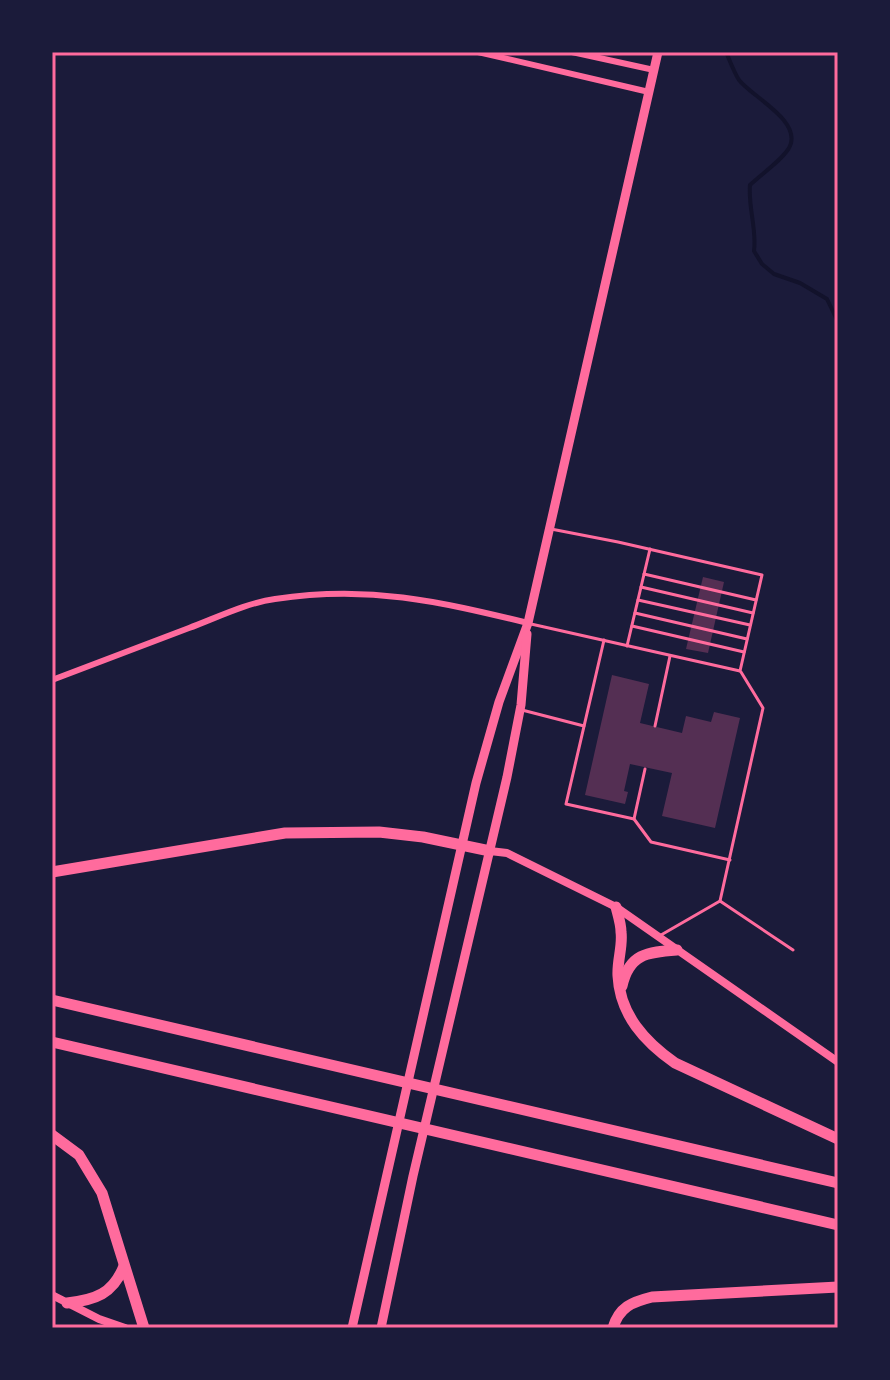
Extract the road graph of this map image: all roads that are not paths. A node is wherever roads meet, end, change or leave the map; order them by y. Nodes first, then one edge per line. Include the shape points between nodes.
1 (478, 52) edge
2 (572, 52) edge
3 (658, 52) edge
4 (505, 55) edge
5 (654, 70) junction
6 (649, 92) junction
7 (549, 529) junction
8 (650, 549) junction
9 (644, 574) junction
10 (641, 587) junction
11 (638, 600) junction
12 (756, 600) junction
13 (635, 613) junction
14 (753, 613) junction
15 (528, 623) junction
16 (750, 625) junction
17 (632, 626) junction
18 (747, 639) junction
19 (604, 640) junction
20 (627, 646) junction
21 (744, 652) junction
22 (671, 655) junction
23 (740, 671) junction
24 (52, 680) edge
25 (520, 710) junction
26 (584, 726) junction
27 (655, 726) dead end
28 (645, 769) dead end
29 (634, 819) junction
30 (463, 844) junction
31 (490, 851) junction
32 (730, 860) junction
33 (52, 872) edge
34 (720, 901) junction
35 (616, 907) junction
36 (658, 937) junction
37 (677, 950) junction
38 (793, 950) dead end
39 (621, 995) junction
40 (52, 1000) edge
41 (52, 1042) edge
42 (838, 1062) edge
43 (52, 1135) edge
44 (838, 1139) edge
45 (838, 1183) edge
46 (838, 1225) edge
47 (124, 1265) junction
48 (838, 1287) edge
49 (52, 1295) edge
50 (67, 1303) junction
51 (125, 1328) edge
52 (144, 1328) edge
53 (352, 1328) edge
54 (381, 1328) edge
55 (613, 1328) edge

1 - 4 street
2 - 5 street
3 - 5 main road
4 - 6 street
5 - 6 main road
6 - 7 main road
7 - 8 lane
7 - 15 main road
8 - 9 lane
8 - 12 lane via 762,575
9 - 10 lane
9 - 12 lane
10 - 11 lane
10 - 14 lane
11 - 13 lane
11 - 16 lane
12 - 14 lane
13 - 17 lane
13 - 18 lane
14 - 16 lane
15 - 19 lane
15 - 24 street via 397,595 272,599
15 - 25 main road
15 - 30 main road via 499,702
16 - 18 lane
17 - 20 lane
17 - 21 lane
18 - 21 lane
19 - 20 lane
19 - 26 lane
20 - 22 lane
21 - 23 lane
22 - 23 lane
22 - 27 lane
23 - 32 lane via 763,708
25 - 26 lane
25 - 31 main road
26 - 29 lane via 566,804
28 - 29 lane
29 - 32 lane via 651,842
30 - 31 highway
30 - 33 highway via 379,832 285,833
30 - 53 main road
31 - 35 street via 507,853
31 - 54 main road
32 - 34 lane
34 - 36 lane
34 - 38 lane
35 - 36 street
35 - 39 highway via 622,933
36 - 37 street
37 - 39 highway via 653,952 631,963
37 - 42 street
39 - 44 highway via 635,1026 675,1063
40 - 45 highway
41 - 46 highway
43 - 47 highway via 79,1155 96,1179
47 - 50 highway via 113,1287 101,1296
47 - 52 highway
48 - 55 highway via 652,1297 628,1305
49 - 50 street
50 - 51 street

